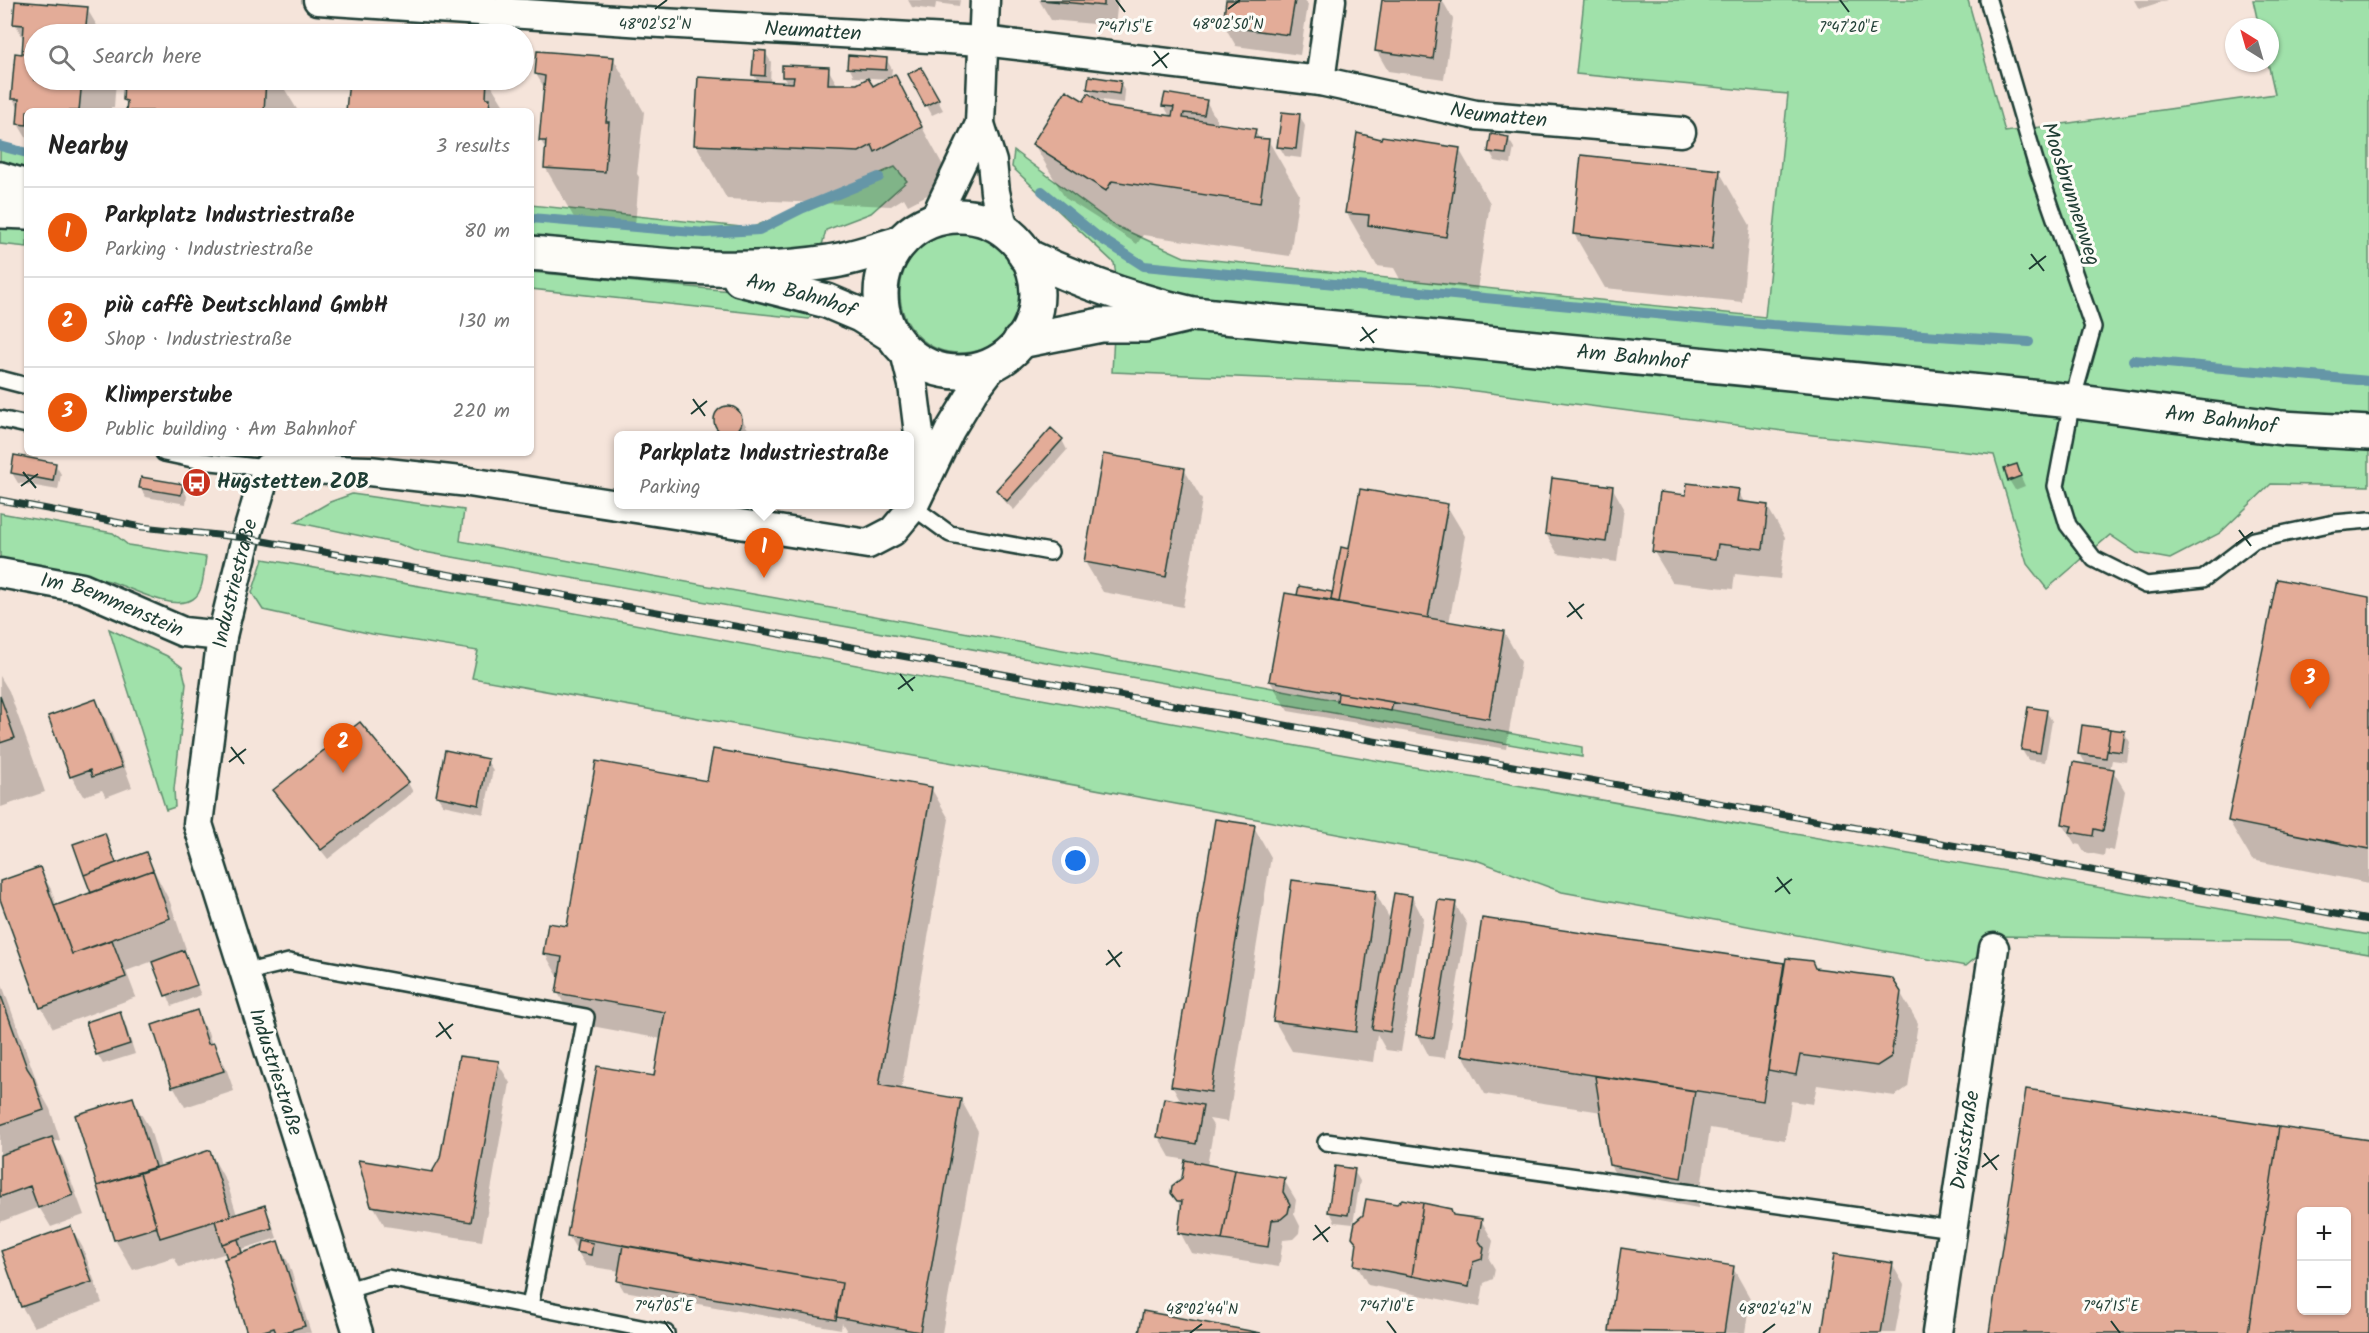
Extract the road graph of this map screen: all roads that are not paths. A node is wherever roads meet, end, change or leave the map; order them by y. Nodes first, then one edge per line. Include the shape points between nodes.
1 (318, 0) edge
2 (985, 0) edge
3 (1331, 0) edge
4 (1988, 0) edge
5 (645, 11) edge
6 (983, 41) junction
7 (1320, 81) junction
8 (980, 124) junction
9 (1681, 132) dead end
10 (0, 179) edge
11 (24, 186) edge
12 (0, 211) edge
13 (24, 212) edge
14 (934, 220) junction
15 (1004, 231) junction
16 (899, 243) junction
17 (534, 253) edge
18 (1025, 255) junction
19 (703, 269) junction
20 (1193, 314) junction
21 (1020, 341) junction
22 (899, 343) junction
23 (995, 363) junction
24 (0, 379) edge
25 (24, 385) edge
26 (2072, 401) junction
27 (0, 419) edge
28 (24, 424) edge
29 (2369, 433) edge
30 (178, 456) edge
31 (259, 460) edge
32 (919, 494) junction
33 (914, 501) edge
34 (614, 505) edge
35 (643, 509) edge
36 (908, 509) edge
37 (2369, 520) edge
38 (1050, 552) dead end
39 (0, 573) edge
40 (222, 636) junction
41 (1994, 948) dead end
42 (243, 974) junction
43 (1326, 1142) dead end
44 (1952, 1229) junction
45 (344, 1291) junction
46 (530, 1306) junction
47 (358, 1333) edge
48 (666, 1333) edge
49 (1937, 1333) edge

1 - 5 street, Neumatten
2 - 6 street
3 - 7 street
4 - 26 lane, Moosbrunnenweg via 2036,164 2093,327
5 - 6 street, Neumatten
6 - 7 street, Neumatten
6 - 8 street
7 - 9 street, Neumatten via 1476,115
8 - 14 street
8 - 15 street via 992,162
10 - 11 main road
12 - 13 main road
14 - 15 main road, Am Bahnhof via 962,216 985,221
14 - 16 main road, Am Bahnhof
15 - 18 main road, Am Bahnhof
16 - 19 main road, Am Bahnhof via 830,262
16 - 22 main road, Am Bahnhof via 885,268 881,291 883,313
17 - 19 main road, Am Bahnhof
18 - 20 main road, Am Bahnhof via 1148,304
18 - 21 main road, Am Bahnhof via 1035,278 1035,306 1029,328
19 - 22 main road, Am Bahnhof via 827,301 860,315
20 - 21 main road, Am Bahnhof via 1145,325 1101,326
20 - 26 main road, Am Bahnhof
21 - 23 main road, Am Bahnhof
22 - 23 main road, Am Bahnhof via 922,364 952,372 978,370
22 - 32 street via 913,385
23 - 32 street via 950,430
24 - 25 lane
26 - 29 main road, Am Bahnhof via 2282,428
26 - 37 lane via 2056,486 2068,525 2094,559 2146,585 2203,579 2254,540 2334,523
27 - 28 lane
30 - 31 lane via 202,461
31 - 34 street via 469,482
31 - 40 street, Industriestraße
32 - 33 street
32 - 38 lane via 950,534
35 - 36 street via 868,544 893,531
39 - 40 street, Im Bemmenstein via 82,588 183,632
40 - 42 street, Industriestraße via 198,824
41 - 44 street, Draisstraße
42 - 45 street, Industriestraße
42 - 46 lane via 289,962 585,1017
43 - 44 lane
44 - 49 street, Draisstraße
45 - 46 lane via 388,1278
45 - 47 street, Industriestraße
46 - 48 lane

